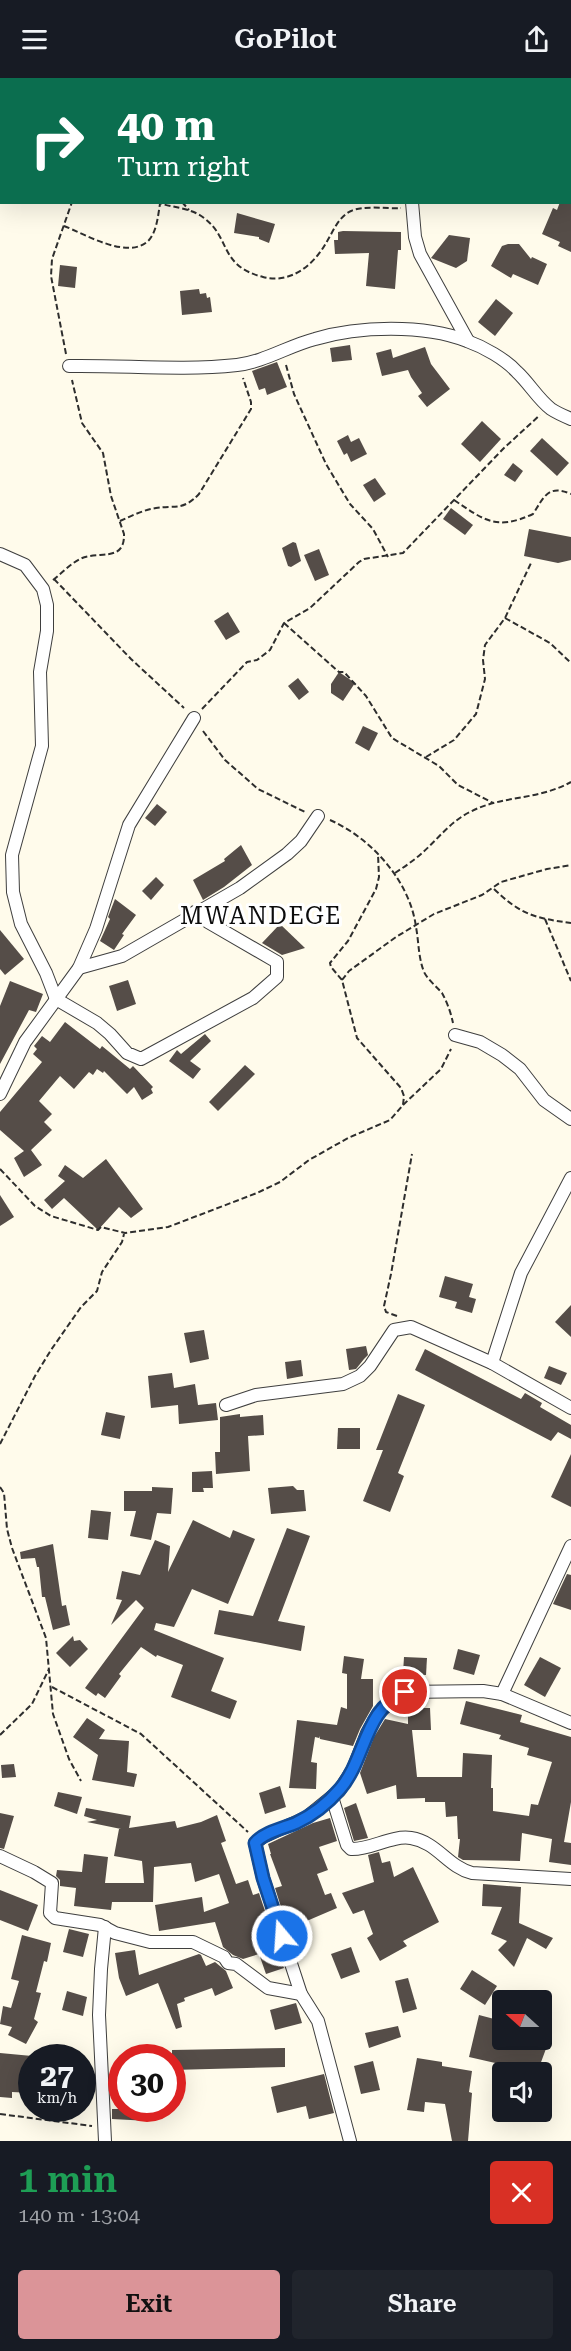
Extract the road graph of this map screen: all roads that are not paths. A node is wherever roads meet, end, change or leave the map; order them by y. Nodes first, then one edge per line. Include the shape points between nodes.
1 (413, 205) edge
2 (468, 341) junction
3 (69, 366) road end
4 (571, 419) edge
5 (0, 554) edge
6 (194, 718) road end
7 (318, 816) dead end
8 (195, 912) junction
9 (79, 968) junction
10 (56, 999) junction
11 (455, 1035) dead end
12 (0, 1094) edge
13 (571, 1119) edge
14 (571, 1178) edge
15 (492, 1363) junction
16 (226, 1405) dead end
17 (571, 1408) edge
18 (571, 1546) edge
19 (502, 1694) junction
20 (571, 1723) edge
21 (332, 1797) junction
22 (0, 1856) edge
23 (571, 1878) edge
24 (105, 1927) junction
25 (301, 1994) junction
26 (105, 2141) edge
27 (350, 2141) edge

1 - 2 street via 420,255
2 - 3 street via 437,333 373,329 323,336 238,364 194,368
2 - 4 street via 511,366 548,407
5 - 10 street via 25,565 43,589 47,605 40,672 42,746 12,855 13,892 21,924
6 - 9 street via 129,825 96,929
7 - 8 street via 301,841 267,870
8 - 9 street via 122,956
8 - 10 street via 277,962 277,977 253,998 141,1059 127,1053 97,1023
9 - 10 street
10 - 12 street via 25,1042
11 - 13 street via 480,1042 502,1055 520,1069 544,1100
14 - 15 street via 521,1274
15 - 16 street via 411,1327 394,1330 370,1366 343,1384 256,1395
15 - 17 street
18 - 19 street
19 - 20 street
19 - 21 street via 458,1690 399,1695 379,1712 348,1779
21 - 23 street via 351,1849 410,1837 426,1842 458,1868 472,1874
21 - 25 street via 307,1817 257,1840 255,1850
22 - 24 street via 52,1883 52,1916
24 - 25 street via 150,1942 193,1942 236,1964 266,1987
24 - 26 street via 99,2015
25 - 27 street via 318,2021

